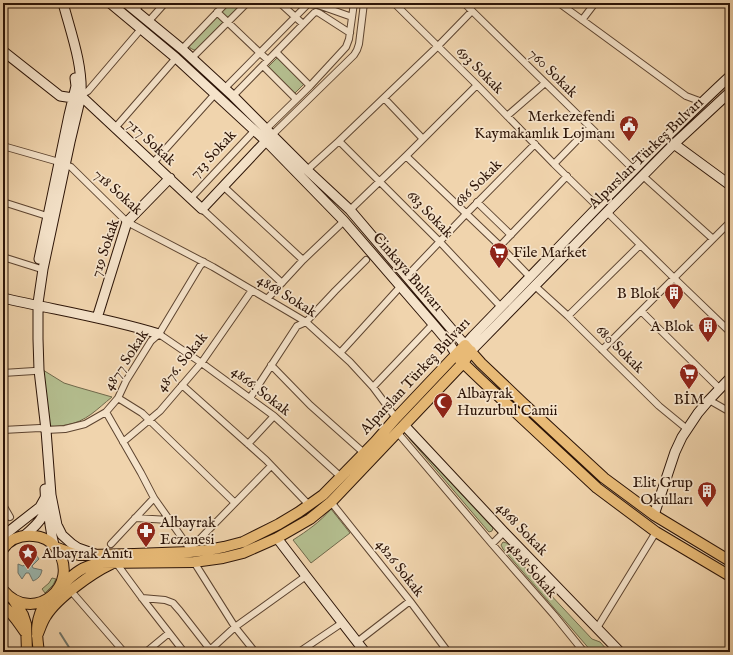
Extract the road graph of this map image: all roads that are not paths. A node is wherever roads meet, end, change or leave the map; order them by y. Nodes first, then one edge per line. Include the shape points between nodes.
1 (57, 3) edge
2 (63, 3) edge
3 (110, 3) edge
4 (126, 3) edge
5 (142, 3) edge
6 (165, 3) edge
7 (226, 3) edge
8 (247, 3) edge
9 (280, 3) edge
10 (354, 3) edge
11 (364, 3) edge
12 (394, 3) edge
13 (464, 3) edge
14 (559, 3) edge
15 (595, 3) edge
16 (135, 10) junction
17 (472, 11) junction
18 (217, 12) junction
19 (295, 17) junction
20 (352, 17) junction
21 (582, 20) junction
22 (148, 22) junction
23 (228, 22) junction
24 (302, 24) junction
25 (140, 29) junction
26 (350, 33) junction
27 (437, 46) junction
28 (182, 49) junction
29 (276, 52) junction
30 (5, 53) edge
31 (260, 53) junction
32 (176, 58) junction
33 (192, 58) junction
34 (268, 60) junction
35 (3, 65) edge
36 (263, 66) junction
37 (730, 76) edge
38 (545, 83) junction
39 (308, 84) dead end
40 (477, 85) junction
41 (225, 88) junction
42 (730, 92) edge
43 (215, 94) junction
44 (233, 96) junction
45 (77, 97) junction
46 (294, 97) dead end
47 (384, 98) junction
48 (702, 102) junction
49 (507, 116) junction
50 (590, 127) junction
51 (115, 128) junction
52 (264, 134) junction
53 (423, 139) junction
54 (339, 141) junction
55 (535, 144) junction
56 (674, 144) junction
57 (3, 146) edge
58 (406, 156) junction
59 (62, 163) junction
60 (153, 163) junction
61 (554, 164) junction
62 (307, 170) junction
63 (634, 170) junction
64 (567, 176) junction
65 (643, 176) junction
66 (170, 178) junction
67 (380, 181) junction
68 (730, 185) edge
69 (223, 186) junction
70 (191, 198) junction
71 (3, 202) edge
72 (477, 202) junction
73 (598, 206) junction
74 (202, 209) junction
75 (350, 210) junction
76 (607, 212) junction
77 (466, 214) junction
78 (48, 216) junction
79 (344, 221) junction
80 (127, 222) junction
81 (730, 222) edge
82 (510, 236) junction
83 (713, 239) junction
84 (440, 242) junction
85 (640, 245) junction
86 (500, 246) junction
87 (3, 257) edge
88 (303, 260) junction
89 (366, 260) dead end
90 (204, 262) junction
91 (38, 268) junction
92 (407, 276) junction
93 (530, 277) junction
94 (674, 278) junction
95 (282, 283) junction
96 (400, 286) junction
97 (535, 286) junction
98 (252, 290) junction
99 (3, 298) edge
100 (267, 299) junction
101 (35, 306) junction
102 (501, 306) junction
103 (641, 311) junction
104 (568, 316) junction
105 (97, 318) junction
106 (306, 322) junction
107 (433, 324) junction
108 (730, 332) edge
109 (158, 334) junction
110 (468, 348) junction
111 (602, 350) junction
112 (340, 353) junction
113 (456, 354) junction
114 (202, 362) junction
115 (463, 363) junction
116 (271, 365) junction
117 (34, 372) junction
118 (3, 373) edge
119 (730, 378) edge
120 (447, 380) junction
121 (481, 380) junction
122 (182, 385) junction
123 (373, 387) junction
124 (720, 389) junction
125 (118, 398) junction
126 (250, 398) junction
127 (710, 400) junction
128 (106, 412) junction
129 (730, 412) edge
130 (274, 416) junction
131 (396, 418) junction
132 (149, 420) junction
133 (43, 429) junction
134 (400, 429) junction
135 (687, 429) junction
136 (3, 430) edge
137 (123, 442) junction
138 (248, 444) junction
139 (364, 453) junction
140 (271, 466) junction
141 (341, 477) junction
142 (48, 496) junction
143 (154, 498) junction
144 (331, 502) junction
145 (235, 503) junction
146 (3, 505) edge
147 (309, 505) junction
148 (654, 515) junction
149 (10, 517) dead end
150 (135, 518) junction
151 (169, 520) junction
152 (504, 532) junction
153 (656, 532) junction
154 (3, 536) edge
155 (24, 536) junction
156 (277, 538) junction
157 (111, 544) dead end
158 (492, 544) junction
159 (55, 546) junction
160 (3, 549) edge
161 (190, 551) junction
162 (96, 555) junction
163 (194, 562) junction
164 (730, 562) edge
165 (115, 563) junction
166 (306, 576) junction
167 (730, 576) edge
168 (60, 587) junction
169 (71, 591) junction
170 (7, 595) edge
171 (142, 598) junction
172 (47, 600) junction
173 (410, 601) junction
174 (3, 606) edge
175 (342, 623) junction
176 (236, 627) junction
177 (597, 628) junction
178 (169, 633) junction
179 (26, 634) junction
180 (37, 636) junction
181 (357, 642) junction
182 (211, 651) edge
183 (27, 652) edge
184 (39, 652) edge
185 (124, 652) edge
186 (146, 652) edge
187 (184, 652) edge
188 (255, 652) edge
189 (299, 652) edge
190 (365, 652) edge
191 (448, 652) edge
192 (584, 652) edge
193 (620, 652) edge

1 - 45 main road via 75,73
2 - 45 main road via 81,78
3 - 25 main road, Cinkaya Bulvarı
4 - 16 main road, Cinkaya Bulvarı
5 - 16 street
6 - 22 street
7 - 18 street
8 - 23 street
9 - 19 street
10 - 20 street
11 - 52 street via 357,50 354,54
12 - 27 street, 693 Sokak
13 - 17 street, 760 Sokak
14 - 21 street
15 - 21 street
16 - 22 main road, Cinkaya Bulvarı
17 - 27 street
17 - 38 street, 760 Sokak
18 - 23 street
18 - 28 street
19 - 20 street via 310,3
19 - 24 street
19 - 31 street
20 - 26 street
21 - 48 street via 686,96
22 - 28 main road, Cinkaya Bulvarı
23 - 31 street
23 - 33 street
24 - 26 street via 316,12
24 - 29 street
25 - 32 main road, Cinkaya Bulvarı
25 - 45 street via 88,91
26 - 52 street via 348,43 342,52
27 - 40 street, 693 Sokak
27 - 47 street
28 - 33 main road, Cinkaya Bulvarı
29 - 34 street
29 - 39 street
30 - 35 street
30 - 45 main road via 60,96
31 - 34 street
31 - 41 street
32 - 43 main road, Cinkaya Bulvarı
32 - 51 street
33 - 41 main road, Cinkaya Bulvarı
34 - 36 street
36 - 44 street
36 - 46 street
37 - 48 main road, Alparslan Türkeş Bulvarı
38 - 49 street
38 - 50 street, 760 Sokak
40 - 49 street, 693 Sokak
40 - 53 street
41 - 44 main road, Cinkaya Bulvarı
42 - 56 main road, Alparslan Türkeş Bulvarı
43 - 52 main road, Cinkaya Bulvarı
43 - 60 street
44 - 52 main road, Cinkaya Bulvarı
45 - 51 main road, 717 Sokak
45 - 59 main road
47 - 53 street
47 - 54 street
48 - 63 main road, Alparslan Türkeş Bulvarı
49 - 55 street, 693 Sokak
50 - 61 street
50 - 63 street, 760 Sokak
51 - 60 main road, 717 Sokak
52 - 62 main road, Cinkaya Bulvarı
52 - 69 main road, 713 Sokak
52 - 70 street, 713 Sokak
52 - 79 main road, Cinkaya Bulvarı
53 - 58 street
54 - 62 street
54 - 67 street, 683 Sokak
55 - 61 street, 693 Sokak
55 - 72 street, 686 Sokak
56 - 65 main road, Alparslan Türkeş Bulvarı
56 - 68 main road
57 - 59 street
58 - 67 street
58 - 77 street
59 - 78 main road
59 - 80 street, 718 Sokak via 71,167
59 - 101 main road
60 - 66 main road, 717 Sokak
61 - 64 street, 693 Sokak
62 - 75 main road, Cinkaya Bulvarı
63 - 73 main road, Alparslan Türkeş Bulvarı
64 - 73 street, 693 Sokak
64 - 82 street
65 - 76 main road, Alparslan Türkeş Bulvarı
65 - 83 street
66 - 70 main road, 717 Sokak
66 - 80 main road, 719 Sokak
67 - 75 street
67 - 84 street, 683 Sokak
69 - 74 main road, 713 Sokak
69 - 88 street
70 - 74 main road, 717 Sokak
71 - 78 street
72 - 77 street, 686 Sokak
72 - 82 street
73 - 93 main road, Alparslan Türkeş Bulvarı
74 - 95 street
75 - 92 main road, Cinkaya Bulvarı
76 - 85 street
76 - 97 main road, Alparslan Türkeş Bulvarı
77 - 84 street, 686 Sokak
77 - 86 street
78 - 91 main road
79 - 88 street
79 - 96 main road, Cinkaya Bulvarı
80 - 90 street, 718 Sokak
80 - 105 main road, 719 Sokak
81 - 83 street
82 - 86 street
83 - 94 street
84 - 92 street, 686 Sokak
84 - 102 street, 683 Sokak
85 - 94 street
85 - 104 street
86 - 93 street
87 - 91 street
88 - 95 street
89 - 106 street
90 - 98 street, 4868 Sokak
90 - 109 street, 4877 Sokak
91 - 101 main road
92 - 110 main road, Cinkaya Bulvarı
93 - 102 main road, Alparslan Türkeş Bulvarı
94 - 103 street
94 - 108 street
95 - 100 street
96 - 107 main road, Cinkaya Bulvarı
96 - 112 street
97 - 104 street, 680 Sokak
97 - 110 main road, Alparslan Türkeş Bulvarı
98 - 100 street, 4868 Sokak
98 - 114 street, 4876. Sokak
99 - 101 main road
100 - 106 street, 4868 Sokak
101 - 105 main road
101 - 117 main road
101 - 133 main road
102 - 110 main road, Alparslan Türkeş Bulvarı via 473,336
103 - 111 street
103 - 124 street
104 - 111 street, 680 Sokak
105 - 109 main road
106 - 112 street, 4868 Sokak
106 - 116 street via 297,326
107 - 113 main road, Cinkaya Bulvarı
107 - 123 street
109 - 114 street, 4866. Sokak
109 - 125 street, 4877 Sokak via 151,341
110 - 113 main road, Alparslan Türkeş Bulvarı
110 - 115 main road, Alparslan Türkeş Bulvarı
110 - 148 main road, Cinkaya Bulvarı via 522,403 604,478
111 - 135 street, 680 Sokak via 659,406
112 - 123 street, 4868 Sokak
113 - 115 main road, Cinkaya Bulvarı
113 - 131 main road, Alparslan Türkeş Bulvarı
114 - 122 street, 4876. Sokak
114 - 126 street, 4866. Sokak
115 - 120 main road, Alparslan Türkeş Bulvarı
115 - 121 main road, Cinkaya Bulvarı
116 - 126 street
116 - 139 street via 310,405
117 - 118 street
117 - 133 main road
119 - 124 main road
120 - 121 main road via 459,374 471,375
120 - 134 main road, Alparslan Türkeş Bulvarı
121 - 153 main road, Cinkaya Bulvarı via 597,488
122 - 132 street, 4876. Sokak
122 - 138 street
123 - 131 street, 4868 Sokak
124 - 127 main road
125 - 128 street, 4877 Sokak
125 - 132 street
126 - 130 street, 4866. Sokak
127 - 129 street
127 - 135 main road
128 - 133 street, 4877 Sokak via 85,424 65,429
128 - 137 street
130 - 138 street
130 - 141 street, 4866. Sokak
131 - 139 main road, Alparslan Türkeş Bulvarı
132 - 137 street, 4876. Sokak
132 - 145 street
133 - 136 street, 4877 Sokak
133 - 142 main road
134 - 144 main road, Alparslan Türkeş Bulvarı
134 - 152 main road, 4868 Sokak
134 - 158 street, 4828 Sokak
135 - 148 main road via 674,452
137 - 143 street
138 - 140 street
139 - 141 main road, Alparslan Türkeş Bulvarı
140 - 145 street
140 - 147 street
141 - 147 main road, Alparslan Türkeş Bulvarı
142 - 154 main road via 40,507
142 - 155 main road via 41,519
142 - 159 main road via 49,519
142 - 162 main road via 62,535 78,548
143 - 150 street
143 - 151 street
144 - 156 main road, Alparslan Türkeş Bulvarı via 310,519
144 - 173 street, 4826 Sokak
145 - 161 street
146 - 149 street
147 - 161 main road, Alparslan Türkeş Bulvarı via 243,542 213,550
148 - 164 main road, Cinkaya Bulvarı
150 - 151 street
150 - 157 street
151 - 161 street
152 - 158 street
152 - 177 main road, 4868 Sokak
153 - 167 main road, Cinkaya Bulvarı
153 - 177 street
155 - 159 main road, Alparslan Türkeş Bulvarı via 45,539
155 - 160 main road via 14,539
156 - 163 main road, Alparslan Türkeş Bulvarı via 223,558
156 - 166 main road
158 - 192 street, 4828 Sokak
159 - 162 main road, Alparslan Türkeş Bulvarı via 79,555
159 - 168 main road via 64,565 64,577
161 - 162 main road, Alparslan Türkeş Bulvarı
163 - 165 main road, Alparslan Türkeş Bulvarı
163 - 176 street
165 - 168 main road, Alparslan Türkeş Bulvarı via 86,566
165 - 169 main road, Alparslan Türkeş Bulvarı
165 - 171 street
166 - 175 main road
166 - 176 street
168 - 172 main road, Alparslan Türkeş Bulvarı
169 - 180 main road, Alparslan Türkeş Bulvarı via 46,616
169 - 185 street
170 - 172 main road via 21,603 39,603
170 - 179 main road via 23,615
171 - 178 street
171 - 182 street via 173,603
172 - 180 main road via 39,615
173 - 181 street
173 - 191 street, 4826 Sokak
174 - 179 main road via 14,616
175 - 181 main road
175 - 189 street
176 - 182 street
176 - 188 street
177 - 193 main road, 4868 Sokak
178 - 186 street
178 - 187 street
179 - 183 main road
180 - 184 main road
181 - 190 main road

